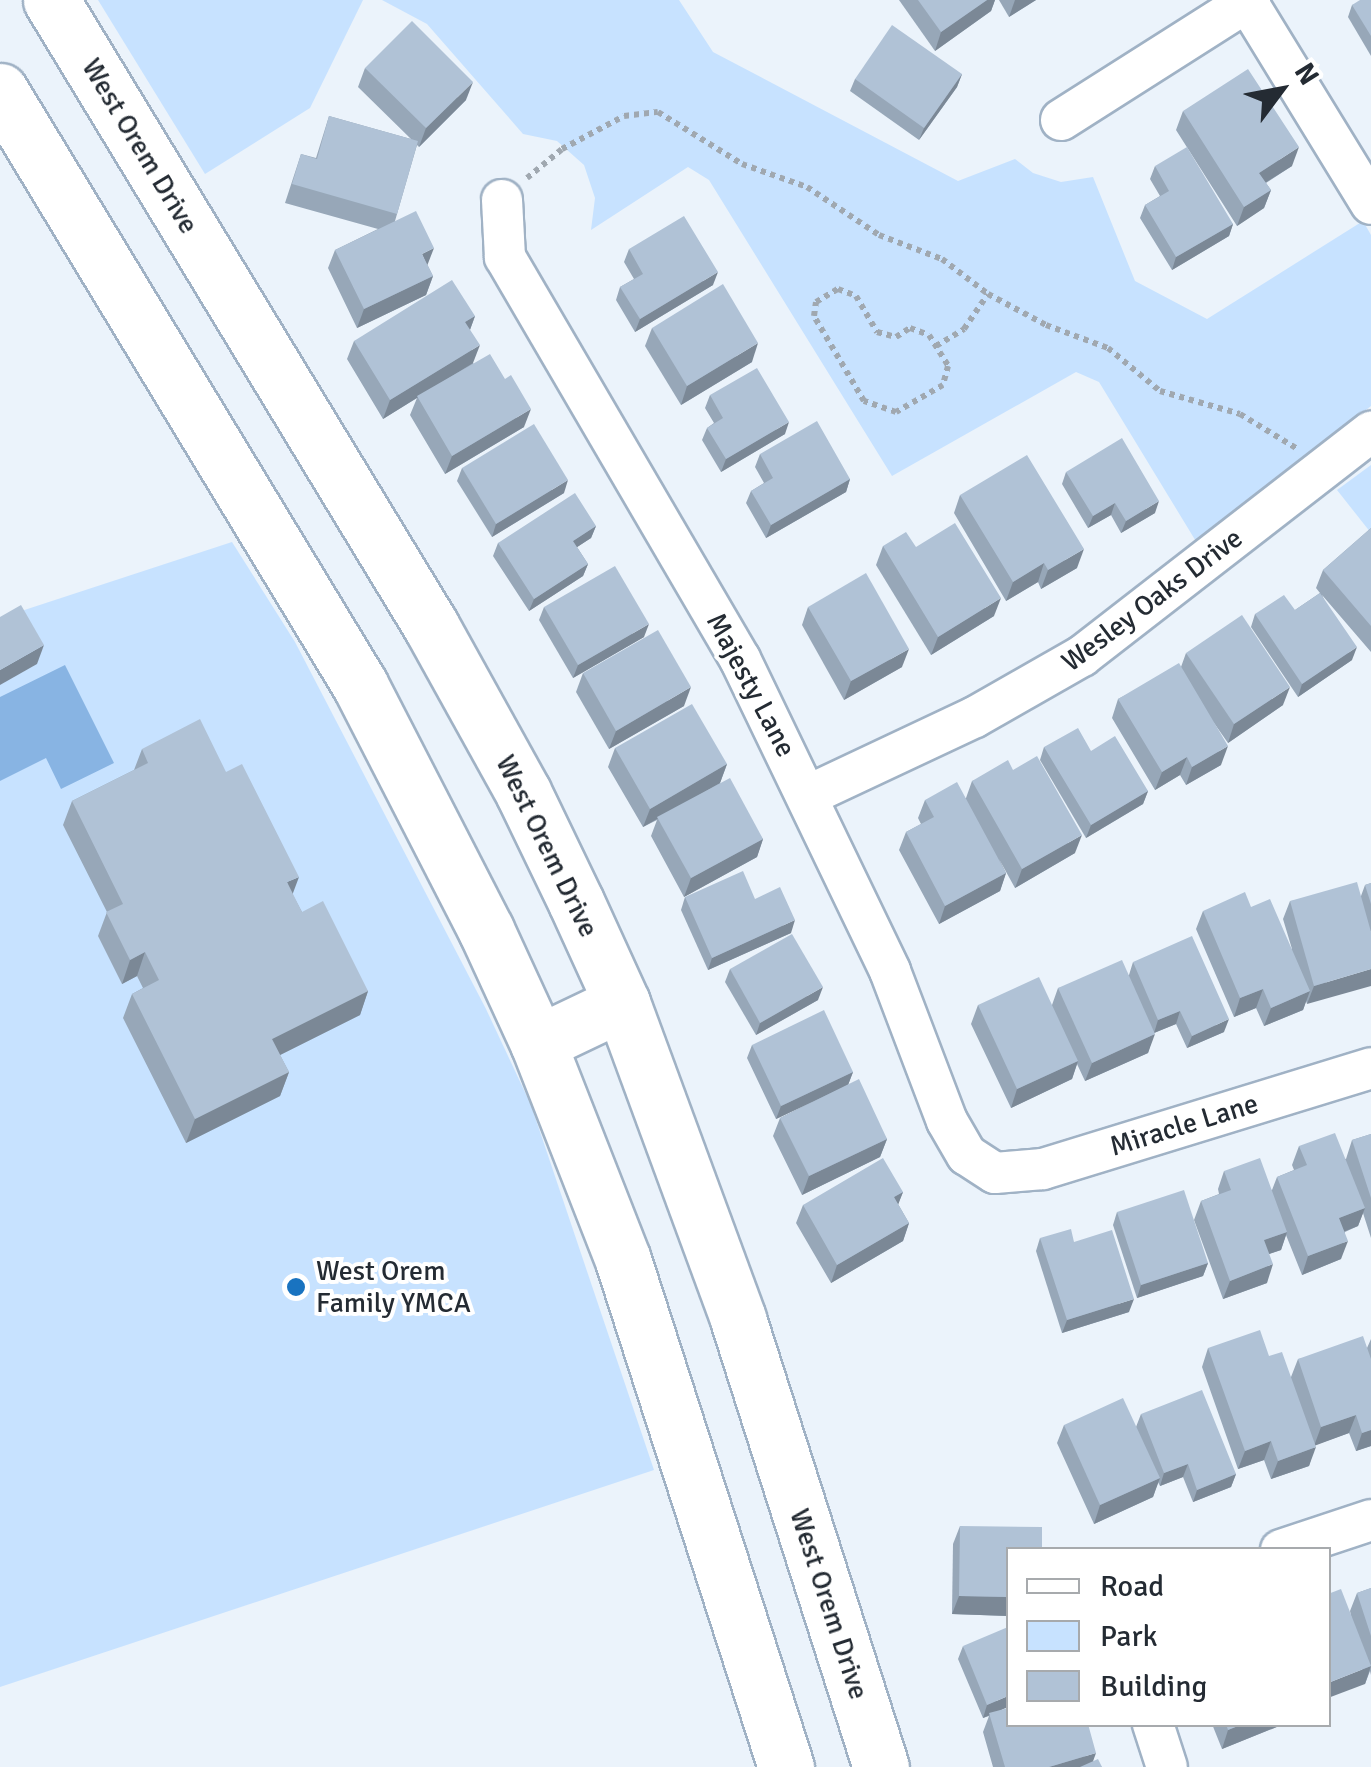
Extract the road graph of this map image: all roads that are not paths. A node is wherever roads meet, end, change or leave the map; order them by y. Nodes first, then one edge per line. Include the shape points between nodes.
1 (51, 0) edge
2 (1248, 0) edge
3 (0, 92) edge
4 (1061, 120) dead end
5 (502, 200) road end
6 (1371, 204) edge
7 (1371, 432) edge
8 (809, 794) junction
9 (622, 1003) junction
10 (538, 1043) junction
11 (1371, 1068) edge
12 (995, 1173) joint
13 (1371, 1520) edge
14 (1290, 1547) edge
15 (1154, 1727) edge
16 (786, 1767) edge
17 (881, 1767) edge
18 (1168, 1767) edge

1 - 9 main road, West Orem Drive via 431,626 522,792
2 - 4 street
2 - 6 street
3 - 10 main road via 360,685
5 - 8 street, Majesty Lane via 505,257 662,520
7 - 8 street, Wesley Oaks Drive via 1082,656 975,717
8 - 12 street, Majesty Lane via 890,971 947,1121 967,1155
9 - 10 main road
9 - 17 main road, West Orem Drive via 738,1318
10 - 16 main road via 654,1348
11 - 12 street, Miracle Lane via 1042,1169
13 - 14 street
15 - 18 street

